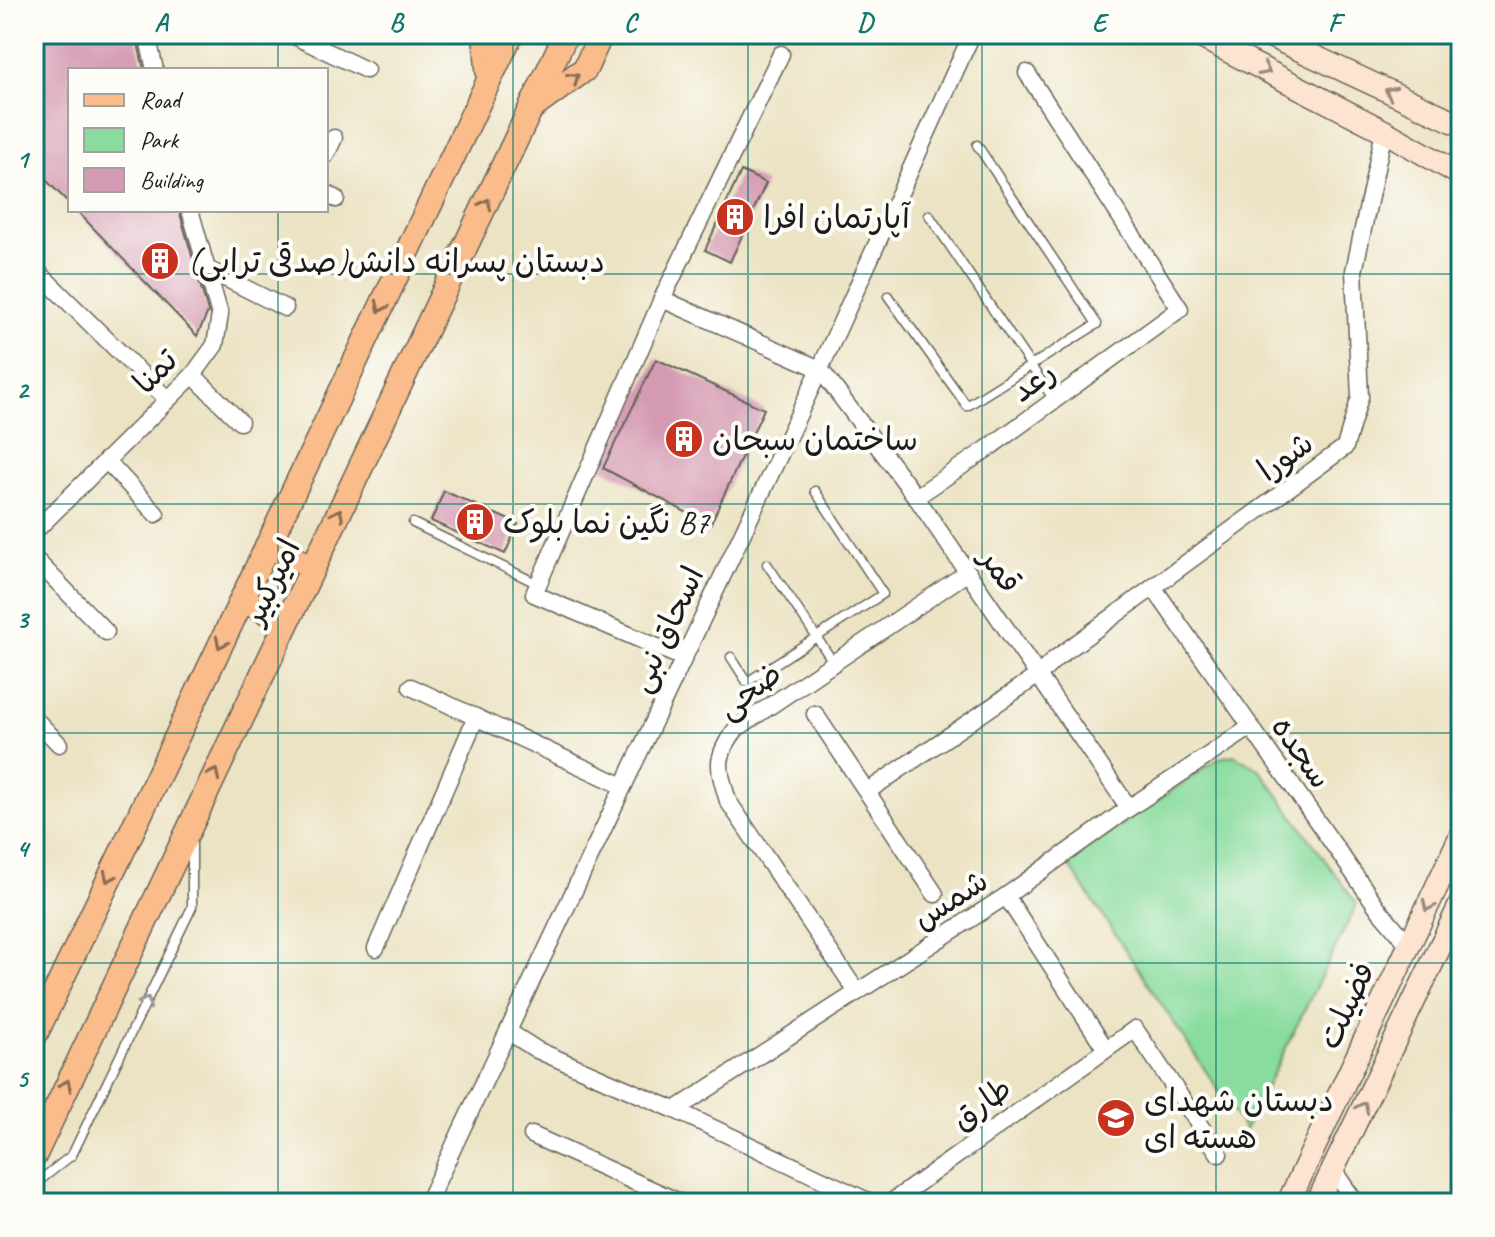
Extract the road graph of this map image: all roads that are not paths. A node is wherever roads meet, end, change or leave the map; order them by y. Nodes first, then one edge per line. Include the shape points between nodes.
1 (147, 34) edge
2 (290, 34) edge
3 (485, 34) edge
4 (511, 34) edge
5 (566, 34) edge
6 (601, 34) edge
7 (972, 34) edge
8 (1195, 34) edge
9 (1266, 34) edge
10 (781, 54) dead end
11 (155, 68) edge
12 (366, 70) dead end
13 (1027, 73) dead end
14 (489, 80) junction
15 (531, 109) junction
16 (1461, 125) edge
17 (1384, 131) junction
18 (334, 138) dead end
19 (977, 145) dead end
20 (328, 151) edge
21 (1461, 175) edge
22 (191, 212) edge
23 (929, 215) dead end
24 (34, 268) edge
25 (209, 270) junction
26 (888, 296) dead end
27 (662, 299) junction
28 (285, 308) dead end
29 (1031, 365) junction
30 (820, 369) junction
31 (193, 375) junction
32 (167, 399) junction
33 (1054, 400) junction
34 (240, 422) dead end
35 (106, 460) junction
36 (815, 491) dead end
37 (916, 497) junction
38 (156, 514) dead end
39 (413, 523) dead end
40 (34, 532) edge
41 (267, 546) junction
42 (34, 558) edge
43 (767, 564) dead end
44 (312, 567) junction
45 (968, 572) junction
46 (539, 584) junction
47 (1153, 587) junction
48 (242, 599) junction
49 (286, 622) junction
50 (106, 632) dead end
51 (816, 636) junction
52 (731, 657) dead end
53 (683, 658) junction
54 (834, 663) junction
55 (1040, 674) junction
56 (411, 687) dead end
57 (815, 714) dead end
58 (476, 717) junction
59 (34, 718) edge
60 (1251, 727) junction
61 (59, 744) dead end
62 (623, 786) junction
63 (868, 791) junction
64 (1129, 808) junction
65 (192, 818) junction
66 (1461, 835) edge
67 (935, 894) dead end
68 (1006, 896) junction
69 (1461, 903) edge
70 (1409, 945) junction
71 (376, 948) dead end
72 (857, 992) junction
73 (509, 1032) junction
74 (34, 1037) edge
75 (1105, 1048) junction
76 (675, 1110) junction
77 (532, 1135) dead end
78 (1219, 1154) dead end
79 (34, 1156) edge
80 (1333, 1170) junction
81 (34, 1185) edge
82 (676, 1202) edge
83 (427, 1203) edge
84 (872, 1203) edge
85 (890, 1203) edge
86 (1288, 1203) edge
87 (1317, 1203) edge
88 (1356, 1203) edge

1 - 11 street
2 - 12 street
3 - 14 main road
4 - 14 main road, امیرکبیر
5 - 15 main road, امیرکبیر
15 -> 6 main road via 585,69
7 - 30 street, اسحاق نبی
8 -> 17 street
16 -> 9 street
10 - 27 street
13 - 33 street, رعد via 1180,309
14 -> 41 main road, امیرکبیر
44 -> 15 main road, امیرکبیر
17 - 21 street
17 - 47 street, شورا via 1354,271 1360,397 1345,447
18 - 20 street
19 - 29 lane via 1097,324
22 - 25 street, تمنا
23 - 29 lane
24 - 32 street
25 - 28 street
25 - 31 street, تمنا via 220,315 215,345
26 - 29 lane via 967,406
27 - 30 street
27 - 46 street
29 - 33 lane
30 - 37 street, قمر
30 - 53 street, اسحاق نبی
31 - 32 street, تمنا
31 - 34 street
32 - 35 street, تمنا
33 - 37 street, رعد
35 - 38 street
35 - 40 street, تمنا
36 - 51 lane via 883,594
37 - 45 street, قمر
39 - 46 lane
41 - 44 main road
41 - 48 main road, امیرکبیر
42 - 50 street
43 - 51 lane
44 - 49 main road, امیرکبیر
45 - 54 street, ضحی
45 - 55 street, قمر
46 - 53 street via 534,594
47 - 55 street, شورا
47 - 60 street, سجده
48 - 49 main road
48 -> 74 main road, امیرکبیر
65 -> 49 main road, امیرکبیر
51 - 52 lane via 747,682
51 - 54 lane
53 - 62 street, اسحاق نبی
54 - 72 street, ضحی via 736,729 721,749 720,773 728,801
55 - 63 street, شورا
55 - 64 street, قمر
56 - 58 street
57 - 63 street
58 - 62 street
58 - 71 street
59 - 61 street
60 - 64 street, شمس
60 - 70 street, سجده
62 - 73 street, اسحاق نبی
63 - 67 street
64 - 68 street, شمس
79 -> 65 main road, امیرکبیر
81 -> 65 lane via 72,1155 192,907
66 -> 70 street, فضیلت
68 - 72 street, شمس
68 - 75 street
80 -> 69 street, فضیلت
70 - 86 street, فضیلت
72 - 76 street, شمس
73 - 76 street via 537,1050
73 - 83 street, اسحاق نبی
75 - 78 street, طارق via 1135,1029
75 - 85 street, طارق
76 - 84 street
77 - 82 street
80 - 87 street, فضیلت
80 - 88 street

